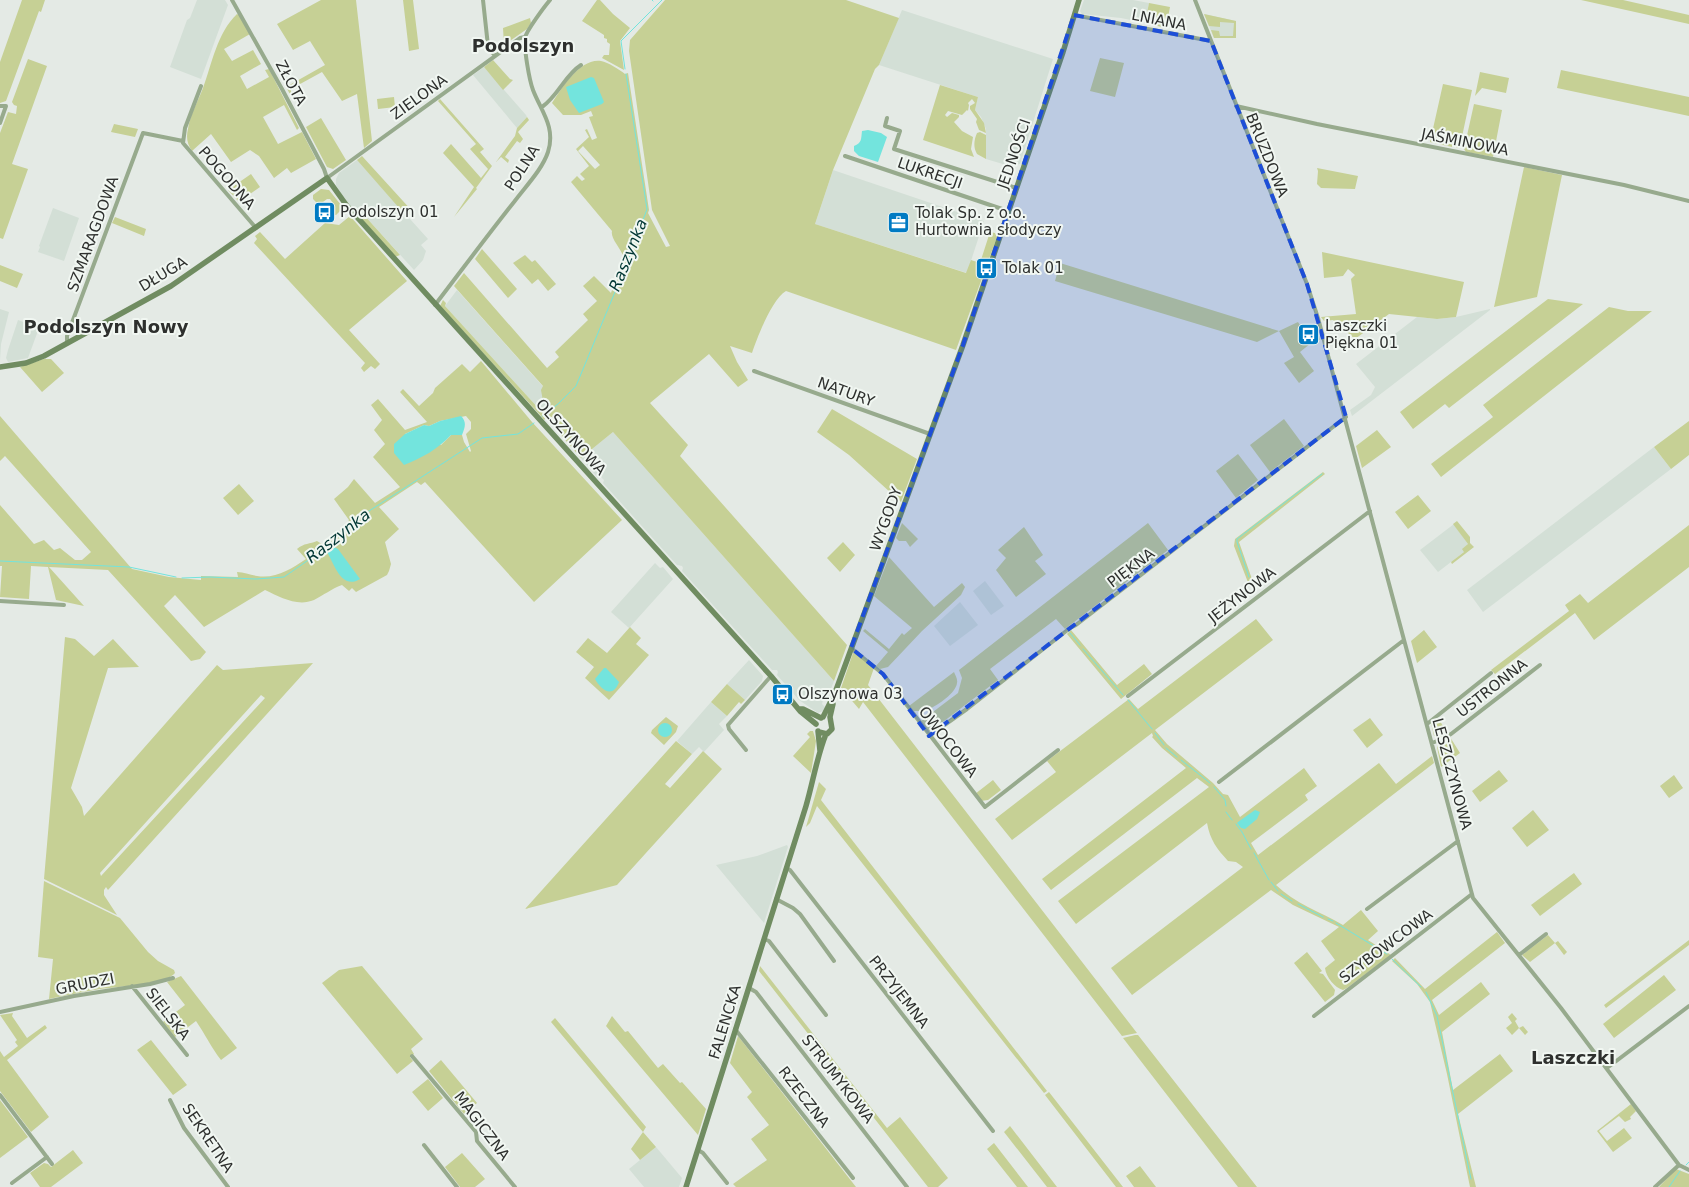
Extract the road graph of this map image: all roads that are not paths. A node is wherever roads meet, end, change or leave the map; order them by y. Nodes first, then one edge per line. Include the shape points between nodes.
1 (232, 0) edge
2 (483, 0) edge
3 (550, 0) edge
4 (1079, 0) edge
5 (1195, 0) edge
6 (1074, 15) junction
7 (525, 37) junction
8 (1211, 41) junction
9 (495, 56) junction
10 (581, 65) dead end
11 (201, 86) dead end
12 (0, 106) edge
13 (1236, 106) junction
14 (542, 107) junction
15 (888, 118) dead end
16 (0, 122) edge
17 (183, 140) junction
18 (844, 156) dead end
19 (327, 178) junction
20 (1016, 188) junction
21 (1689, 201) edge
22 (1008, 211) junction
23 (256, 228) junction
24 (435, 305) junction
25 (1318, 318) joint
26 (67, 344) junction
27 (963, 345) joint
28 (0, 367) edge
29 (754, 371) dead end
30 (1346, 417) junction
31 (930, 434) junction
32 (1370, 511) junction
33 (0, 601) edge
34 (64, 605) dead end
35 (1404, 640) junction
36 (851, 648) junction
37 (1540, 664) dead end
38 (1491, 673) dead end
39 (771, 676) junction
40 (1128, 696) dead end
41 (832, 701) junction
42 (799, 709) junction
43 (822, 718) junction
44 (831, 720) junction
45 (816, 724) junction
46 (1427, 724) junction
47 (819, 732) junction
48 (826, 734) junction
49 (930, 736) junction
50 (1432, 743) junction
51 (746, 750) dead end
52 (1058, 750) dead end
53 (820, 751) junction
54 (1219, 782) dead end
55 (1458, 841) junction
56 (787, 866) junction
57 (1472, 894) junction
58 (776, 900) junction
59 (1367, 909) dead end
60 (1546, 934) dead end
61 (764, 939) junction
62 (1519, 955) junction
63 (834, 961) dead end
64 (173, 978) dead end
65 (132, 986) junction
66 (749, 988) junction
67 (1689, 1006) edge
68 (0, 1012) edge
69 (826, 1015) dead end
70 (1314, 1016) dead end
71 (735, 1030) junction
72 (187, 1055) dead end
73 (412, 1056) dead end
74 (1607, 1068) junction
75 (0, 1095) edge
76 (170, 1100) dead end
77 (993, 1131) dead end
78 (424, 1145) dead end
79 (698, 1150) junction
80 (47, 1157) junction
81 (52, 1164) dead end
82 (1679, 1165) junction
83 (1689, 1170) edge
84 (853, 1178) dead end
85 (12, 1183) dead end
86 (727, 1183) dead end
87 (228, 1187) edge
88 (458, 1187) edge
89 (515, 1187) edge
90 (686, 1187) edge
91 (907, 1187) edge
92 (1655, 1187) edge

1 - 19 street, ZŁOTA
2 - 9 street via 488,46
3 - 7 street
4 - 6 street, JEDNOŚCI
5 - 8 street, BRUZDOWA
6 - 8 street, LNIANA
6 - 20 street, JEDNOŚCI
7 - 9 street, ZIELONA
7 - 14 street, POLNA via 533,90
8 - 13 street, BRUZDOWA
9 - 19 street, ZIELONA
10 - 14 street
11 - 17 street, POGODNA
12 - 16 street via 6,106
13 - 21 street, JAŚMINOWA
13 - 25 street, BRUZDOWA
14 - 24 street, POLNA via 550,135 547,154
15 - 20 street via 885,126 900,131 894,148
17 - 23 street, POGODNA via 186,148
17 - 26 street, SZMARAGDOWA via 143,133 67,336
18 - 22 street, LUKRECJI
19 - 23 street, DŁUGA
19 - 24 street, OLSZYNOWA via 347,206
20 - 22 street, JEDNOŚCI
22 - 27 street, JEDNOŚCI
23 - 26 street, DŁUGA via 171,286
24 - 39 street, OLSZYNOWA
25 - 30 street, LESZCZYNOWA
26 - 28 street, DŁUGA via 32,361
27 - 31 street, WYGODY
29 - 31 street, NATURY
30 - 32 street, LESZCZYNOWA
30 - 49 street, PIĘKNA
31 - 36 street, WYGODY
32 - 35 street, LESZCZYNOWA
32 - 40 street, JEŻYNOWA
33 - 34 street
35 - 46 street, LESZCZYNOWA
35 - 54 street
36 - 41 street, WYGODY
36 - 49 street, OWOCOWA via 882,674
37 - 50 street, USTRONNA via 1451,734
38 - 46 street
39 - 42 street, OLSZYNOWA
39 - 51 street via 728,725
41 - 43 street, WYGODY
41 - 44 street, WYGODY
42 - 43 street, OLSZYNOWA
42 - 45 street, OLSZYNOWA
43 - 44 street
43 - 45 street
44 - 48 street via 832,729
45 - 47 street
46 - 50 street, LESZCZYNOWA
47 - 48 street
47 - 53 street
48 - 53 street
49 - 52 street, OWOCOWA via 984,807
50 - 55 street, LESZCZYNOWA
53 - 56 street via 814,782
55 - 57 street, LESZCZYNOWA
55 - 59 street
56 - 58 street, FALENCKA
56 - 77 street, PRZYJEMNA
57 - 62 street, LESZCZYNOWA
57 - 70 street, SZYBOWCOWA
58 - 61 street, FALENCKA
58 - 63 street via 800,914
60 - 62 street
61 - 66 street, FALENCKA
61 - 69 street via 769,941
62 - 74 street, LESZCZYNOWA
64 - 65 street, GRUDZI
65 - 68 street, GRUDZI
65 - 72 street, SIELSKA
66 - 71 street, FALENCKA
66 - 91 street, STRUMYKOWA via 756,992
67 - 74 street
71 - 79 street, FALENCKA
71 - 84 street, RZECZNA
73 - 89 street, MAGICZNA via 476,1132 478,1141
74 - 82 street, LESZCZYNOWA
75 - 80 street
76 - 87 street, SEKRETNA via 184,1128
78 - 88 street
79 - 86 street
79 - 90 street, FALENCKA
80 - 81 street
80 - 85 street
82 - 83 street, LESZCZYNOWA
82 - 92 street

